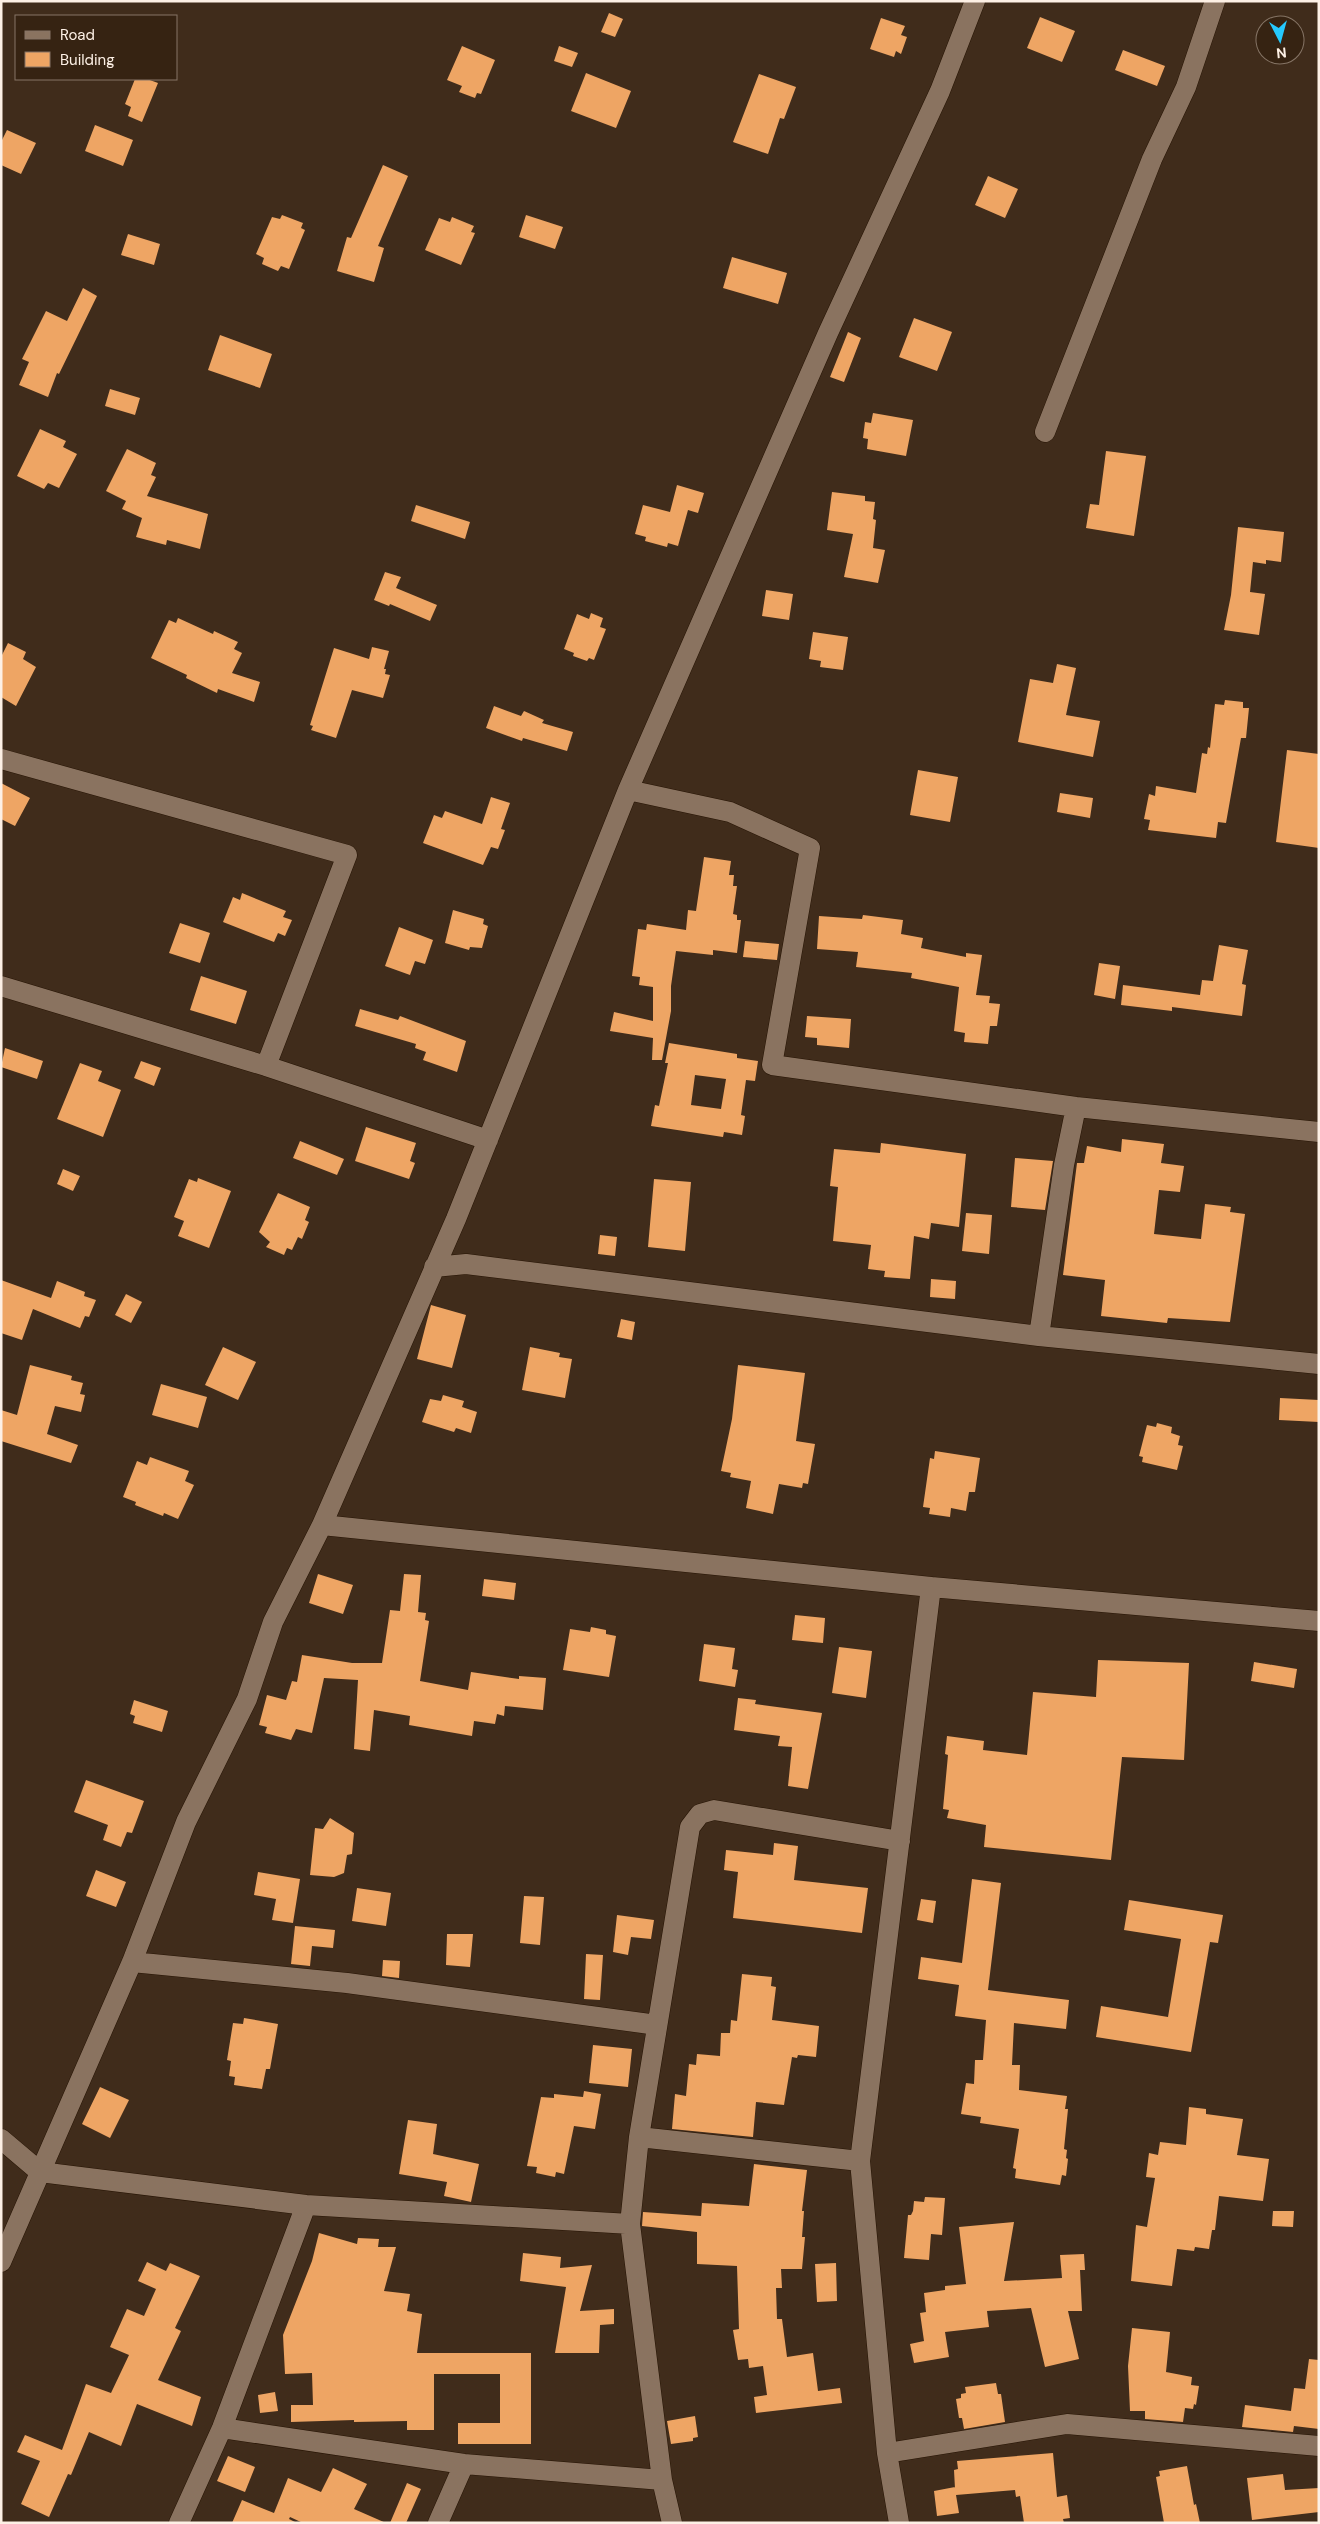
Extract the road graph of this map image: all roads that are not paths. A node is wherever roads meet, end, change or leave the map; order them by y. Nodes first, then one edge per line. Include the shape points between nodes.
1 (975, 1) edge
2 (1215, 1) edge
3 (1045, 432) dead end
4 (1, 758) edge
5 (628, 790) junction
6 (1, 986) edge
7 (266, 1066) junction
8 (1076, 1107) junction
9 (1319, 1132) edge
10 (488, 1140) junction
11 (434, 1267) junction
12 (1039, 1336) junction
13 (1319, 1364) edge
14 (322, 1525) junction
15 (931, 1587) junction
16 (1319, 1621) edge
17 (900, 1842) junction
18 (132, 1962) junction
19 (657, 2025) junction
20 (640, 2137) junction
21 (1, 2140) edge
22 (860, 2161) junction
23 (40, 2172) junction
24 (306, 2205) junction
25 (630, 2224) junction
26 (1, 2262) edge
27 (222, 2428) junction
28 (1319, 2446) edge
29 (887, 2453) junction
30 (464, 2464) junction
31 (662, 2480) junction
32 (179, 2523) edge
33 (438, 2523) edge
34 (672, 2523) edge
35 (899, 2523) edge

1 - 5 street via 940,91 828,333
2 - 3 street via 1186,87 1152,159
4 - 7 street via 347,855
5 - 8 street via 730,812 810,848 772,1065
5 - 10 street
6 - 7 street
7 - 10 street
8 - 9 street
8 - 12 street via 1064,1165
10 - 11 street
11 - 12 street via 466,1264
11 - 14 street
12 - 13 street
14 - 15 street
14 - 18 street via 273,1622 246,1699 186,1822
15 - 16 street
15 - 17 street
17 - 19 street via 714,1810 700,1814 690,1827
17 - 22 street
18 - 19 street via 347,1983
18 - 23 street
19 - 20 street
20 - 22 street
20 - 25 street
21 - 23 street
22 - 29 street
23 - 24 street
23 - 26 street
24 - 25 street
24 - 27 street
25 - 31 street
27 - 30 street
27 - 32 street
28 - 29 street via 1067,2424
29 - 35 street
30 - 31 street
30 - 33 street
31 - 34 street

